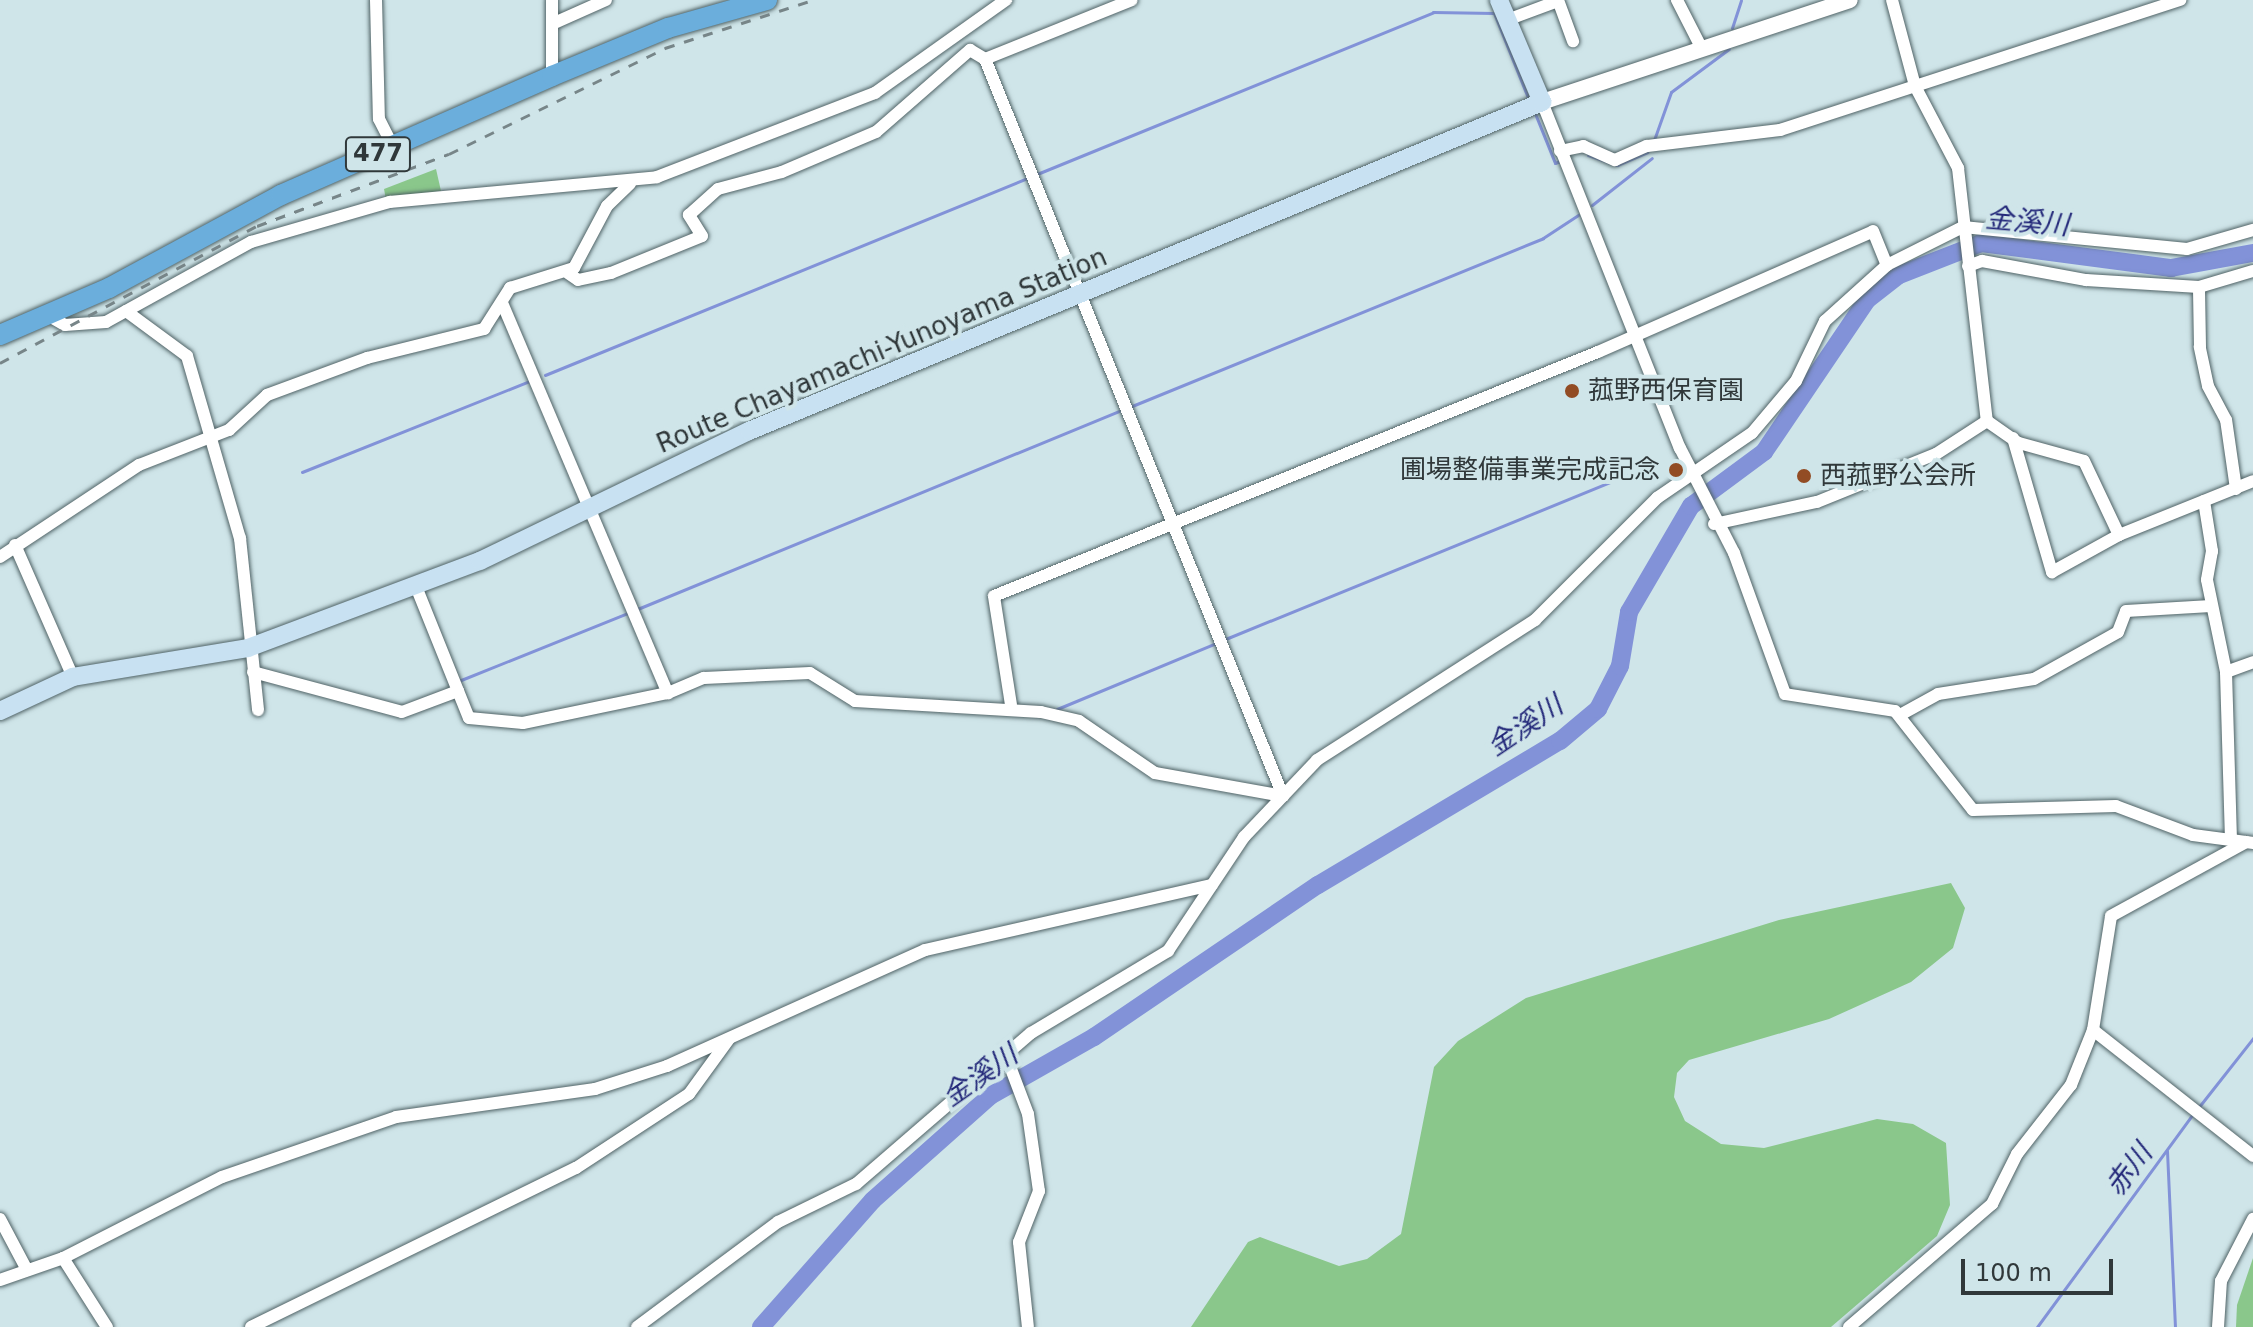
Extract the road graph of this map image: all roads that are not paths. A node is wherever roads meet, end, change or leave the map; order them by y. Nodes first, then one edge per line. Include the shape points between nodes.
1 (376, 0) edge
2 (552, 0) edge
3 (605, 0) edge
4 (1006, 0) edge
5 (1132, 0) edge
6 (1499, 0) edge
7 (1677, 0) edge
8 (1850, 0) edge
9 (1892, 0) edge
10 (2180, 0) edge
11 (762, 1) edge
12 (1558, 1) edge
13 (1507, 20) junction
14 (552, 24) junction
15 (1573, 41) dead end
16 (1702, 49) junction
17 (985, 59) junction
18 (552, 76) junction
19 (1915, 86) junction
20 (1535, 105) junction
21 (393, 147) junction
22 (1562, 157) junction
23 (630, 184) junction
24 (2253, 230) edge
25 (1963, 231) junction
26 (1967, 264) junction
27 (1887, 265) junction
28 (2253, 271) edge
29 (568, 273) junction
30 (2199, 287) junction
31 (1079, 296) junction
32 (503, 305) junction
33 (126, 311) junction
34 (51, 317) junction
35 (1634, 331) junction
36 (0, 335) edge
37 (1987, 421) junction
38 (2013, 438) junction
39 (206, 440) junction
40 (1694, 478) junction
41 (2253, 481) edge
42 (2236, 489) junction
43 (2204, 501) junction
44 (592, 509) junction
45 (1713, 522) junction
46 (1172, 523) junction
47 (2119, 535) junction
48 (15, 545) junction
49 (0, 557) edge
50 (415, 584) junction
51 (2211, 606) junction
52 (248, 648) junction
53 (2253, 662) edge
54 (253, 672) junction
55 (2226, 672) junction
56 (73, 677) junction
57 (458, 691) junction
58 (668, 693) junction
59 (1011, 705) junction
60 (258, 710) dead end
61 (0, 711) edge
62 (1900, 715) junction
63 (1283, 796) junction
64 (2231, 840) junction
65 (2250, 843) edge
66 (1212, 885) junction
67 (2093, 1030) junction
68 (729, 1039) junction
69 (1006, 1056) junction
70 (2253, 1156) edge
71 (0, 1219) edge
72 (2253, 1219) edge
73 (63, 1258) junction
74 (27, 1270) junction
75 (0, 1280) edge
76 (107, 1327) edge
77 (251, 1327) edge
78 (637, 1327) edge
79 (1028, 1327) edge
80 (1849, 1327) edge
81 (2218, 1327) edge

1 - 21 street via 379,119
2 - 14 street
3 - 14 street
4 - 23 street via 875,93
5 - 17 street
6 - 13 main road
7 - 16 street
8 - 16 street
9 - 19 street
10 - 19 street
11 - 18 highway, 477 via 668,28
12 - 13 street
12 - 15 street
13 - 20 main road
14 - 18 street
16 - 20 street
17 - 29 street via 970,50 876,132 782,172 724,185 689,215 702,236 611,273 578,280
17 - 31 street
18 - 21 highway, 477
19 - 22 street via 1780,130 1653,146 1615,160 1583,146
19 - 25 street via 1958,168
20 - 22 street
20 - 31 main road, Route Chayamachi-Yunoyama Station
21 - 34 highway, 477 via 281,195
22 - 35 street
23 - 29 street via 607,206
23 - 33 street via 353,211 251,242
24 - 25 street via 2187,249
25 - 26 street
25 - 27 street
26 - 30 street via 1982,261 2086,280
26 - 37 street
27 - 35 street via 1873,231
27 - 40 street via 1825,321 1796,381 1752,433
28 - 30 street
29 - 32 street via 510,288
30 - 42 street via 2200,347 2208,386 2226,420
31 - 44 main road, Route Chayamachi-Yunoyama Station via 749,431
31 - 46 street
32 - 39 street via 484,329 367,358 267,395 229,430
32 - 44 street
33 - 34 street via 93,325
33 - 39 street via 187,356
34 - 36 highway, 477
35 - 40 street
35 - 46 street
37 - 38 street
37 - 45 street via 1936,454 1817,502
38 - 47 street via 2084,461
38 - 47 street via 2052,572
39 - 48 street via 139,465
39 - 52 street via 240,538
40 - 45 street
40 - 63 street via 1634,517 1548,610 1352,733
41 - 42 street
42 - 43 street
43 - 47 street
43 - 51 street
44 - 50 main road, Route Chayamachi-Yunoyama Station
44 - 58 street
45 - 62 street via 1734,553 1785,694
46 - 59 street via 994,596
46 - 63 street
48 - 49 street
48 - 56 street
50 - 52 main road, Route Chayamachi-Yunoyama Station
50 - 57 street
51 - 55 street
51 - 62 street via 2126,611 2118,632 2034,679 1938,694
52 - 54 street
52 - 56 main road, Route Chayamachi-Yunoyama Station
53 - 55 street
54 - 57 street via 402,712
54 - 60 street
55 - 64 street
56 - 61 main road, Route Chayamachi-Yunoyama Station
57 - 58 street via 469,718 523,723
58 - 59 street via 704,678 810,673 855,701 913,709
59 - 63 street via 1079,721 1155,773
62 - 64 street via 1973,810 2116,806 2193,835
63 - 66 street
64 - 65 street
65 - 67 street via 2111,916
66 - 68 street via 925,950
66 - 69 street via 1168,951
67 - 70 street
67 - 80 street via 2071,1085 2017,1154 1992,1204
68 - 73 street via 595,1089 396,1117 222,1177
68 - 77 street via 689,1094 576,1168
69 - 78 street via 856,1184 778,1222
69 - 79 street via 1028,1114 1039,1191 1019,1242
71 - 74 street
72 - 81 street via 2221,1281
73 - 74 street
73 - 76 street
74 - 75 street

